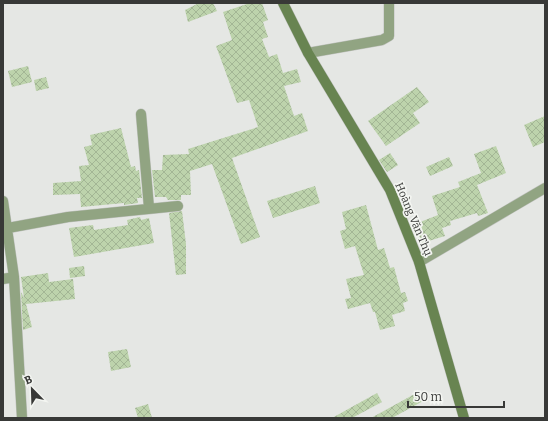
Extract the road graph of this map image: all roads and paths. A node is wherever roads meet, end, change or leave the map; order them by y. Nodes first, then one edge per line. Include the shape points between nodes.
1 (283, 3) edge
2 (389, 3) edge
3 (308, 53) junction
4 (141, 114) dead end
5 (545, 188) edge
6 (3, 201) edge
7 (178, 206) dead end
8 (149, 208) junction
9 (8, 228) junction
10 (419, 262) junction
11 (14, 277) junction
12 (3, 279) edge
13 (22, 418) edge
14 (464, 418) edge

1 - 3 main road, Hoàng Văn Thụ
2 - 3 street via 389,36 382,40
3 - 10 main road, Hoàng Văn Thụ via 390,190
4 - 8 street
5 - 10 street
6 - 9 street
7 - 8 street
8 - 9 street via 68,217
9 - 11 street
10 - 14 main road, Hoàng Văn Thụ
11 - 12 street
11 - 13 street

